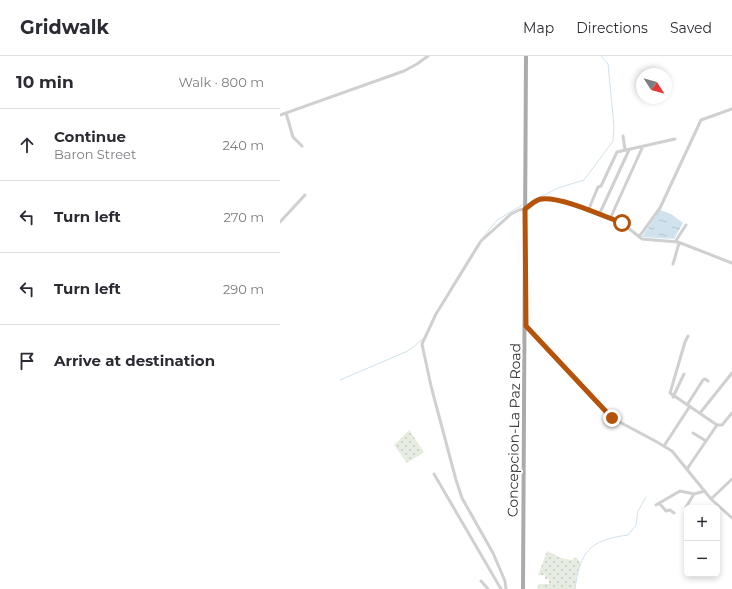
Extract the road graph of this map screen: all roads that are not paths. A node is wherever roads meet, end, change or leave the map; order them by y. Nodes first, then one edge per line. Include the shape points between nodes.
1 (428, 56) edge
2 (526, 56) edge
3 (732, 109) edge
4 (286, 113) junction
5 (280, 115) edge
6 (623, 136) dead end
7 (675, 139) dead end
8 (302, 146) dead end
9 (643, 146) junction
10 (627, 150) junction
11 (305, 195) dead end
12 (525, 209) junction
13 (588, 211) junction
14 (599, 215) junction
15 (610, 219) junction
16 (280, 222) edge
17 (686, 225) dead end
18 (640, 237) junction
19 (677, 242) junction
20 (732, 263) edge
21 (673, 264) dead end
22 (526, 326) junction
23 (688, 336) dead end
24 (732, 373) edge
25 (684, 374) dead end
26 (708, 381) dead end
27 (673, 397) junction
28 (688, 406) junction
29 (700, 413) junction
30 (732, 413) edge
31 (716, 425) junction
32 (693, 433) dead end
33 (706, 441) junction
34 (664, 446) junction
35 (687, 469) junction
36 (434, 474) dead end
37 (732, 479) edge
38 (705, 491) junction
39 (694, 494) junction
40 (711, 499) junction
41 (687, 505) edge
42 (674, 513) dead end
43 (732, 518) edge
44 (481, 581) dead end
45 (488, 589) edge
46 (501, 589) edge
47 (506, 589) edge
48 (523, 589) edge

1 - 4 street via 404,71
2 - 12 main road, Concepcion-La Paz Road
3 - 18 street via 701,120 660,208
4 - 5 street
4 - 8 street via 293,137
6 - 10 street
7 - 9 street
9 - 10 street
9 - 15 street
10 - 13 street via 616,152
10 - 14 street
11 - 16 street
12 - 13 street via 536,201 546,199 564,202
12 - 22 main road, Concepcion-La Paz Road
12 - 47 street via 511,214 481,241 436,314 422,344 462,498 493,553
13 - 14 street
14 - 15 street
15 - 18 street via 626,226
17 - 19 street
18 - 19 street via 644,240
19 - 20 street
19 - 21 street
22 - 34 street via 612,418
22 - 48 main road, Concepcion-La Paz Road
23 - 27 street via 670,390
24 - 29 street
25 - 27 street
26 - 28 street via 704,379
27 - 28 street
28 - 29 street
28 - 34 street
29 - 31 street
30 - 31 street via 722,425
31 - 33 street
32 - 33 street
33 - 35 street
34 - 35 street
35 - 38 street
36 - 46 street
37 - 40 street
38 - 39 street
38 - 40 street
39 - 41 street
39 - 42 street via 680,491 658,504
40 - 43 street
44 - 45 street

